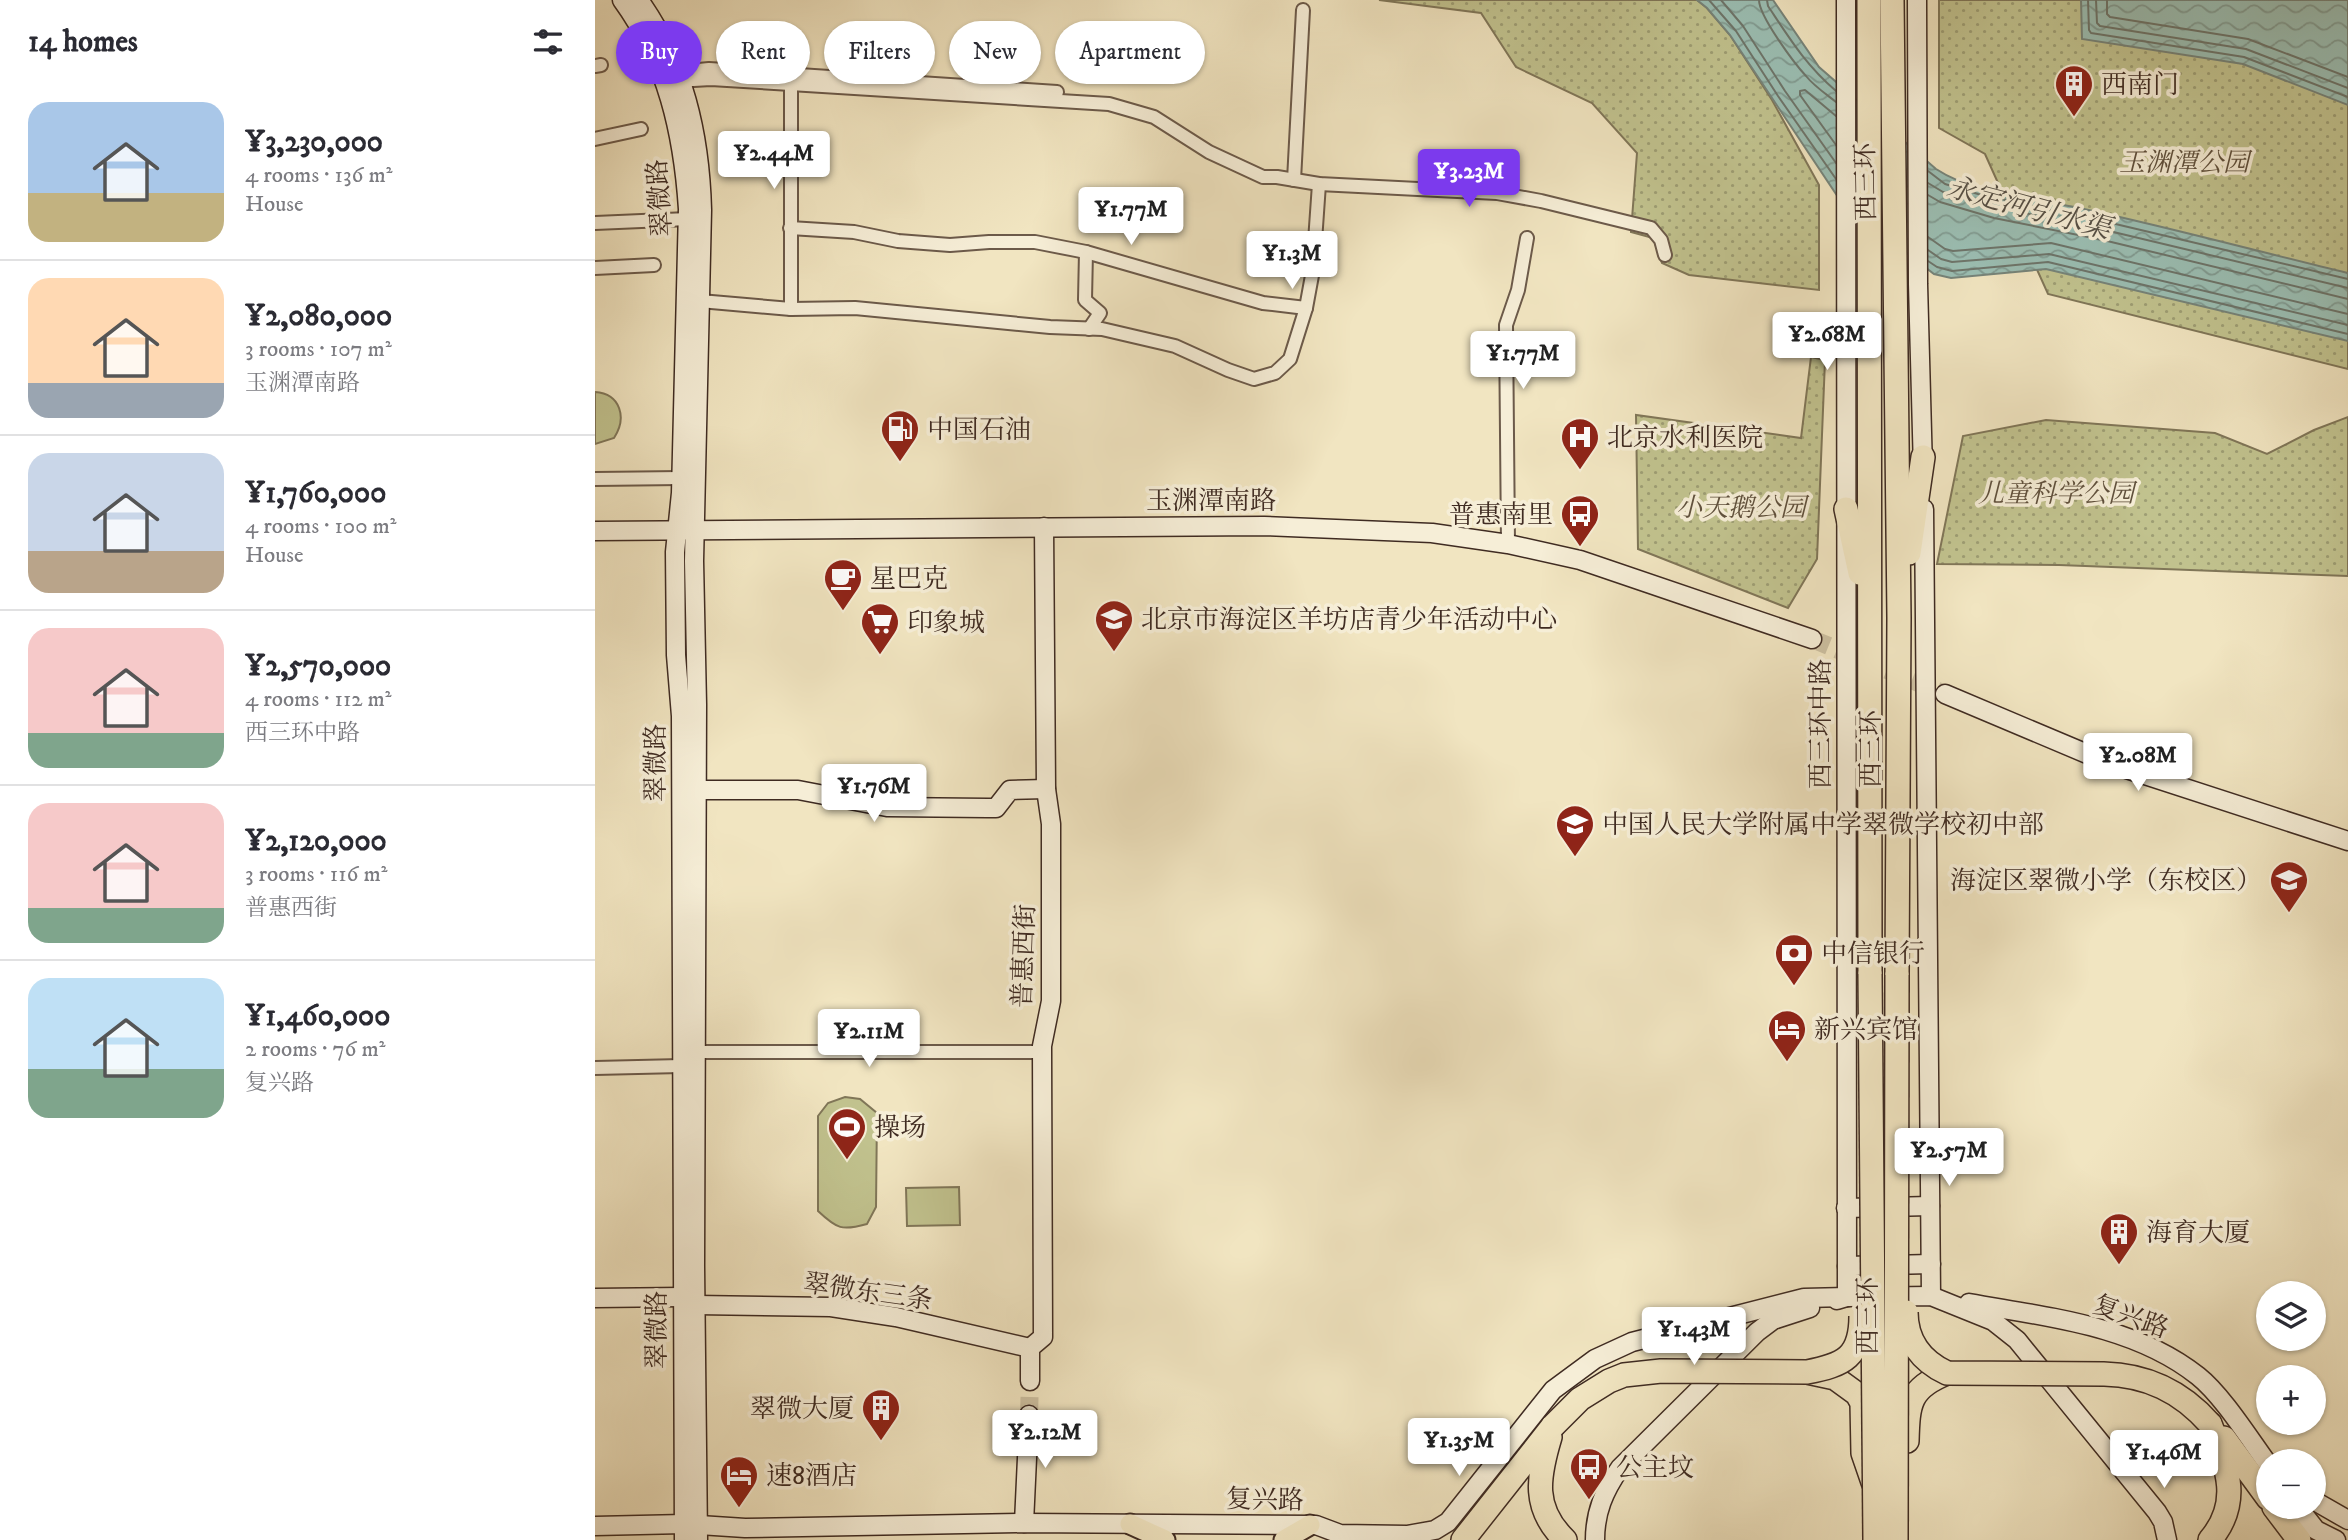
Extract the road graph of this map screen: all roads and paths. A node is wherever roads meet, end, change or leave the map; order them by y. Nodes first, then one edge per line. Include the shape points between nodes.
1 (622, 0) edge
2 (639, 0) edge
3 (1846, 0) edge
4 (1869, 0) edge
5 (1892, 0) edge
6 (1917, 0) edge
7 (1303, 10) dead end
8 (637, 21) edge
9 (651, 21) edge
10 (810, 80) edge
11 (676, 84) edge
12 (677, 84) edge
13 (791, 84) edge
14 (641, 128) dead end
15 (595, 139) edge
16 (1294, 180) junction
17 (1319, 184) junction
18 (688, 219) junction
19 (595, 223) edge
20 (790, 228) junction
21 (1527, 238) dead end
22 (1086, 251) junction
23 (1665, 255) dead end
24 (654, 265) dead end
25 (595, 268) edge
26 (700, 301) junction
27 (1306, 308) junction
28 (791, 309) junction
29 (1089, 329) junction
30 (1923, 457) junction
31 (681, 478) junction
32 (595, 479) edge
33 (1846, 509) junction
34 (1044, 527) junction
35 (686, 530) junction
36 (595, 531) edge
37 (1508, 544) junction
38 (1870, 613) junction
39 (1899, 618) junction
40 (1812, 639) tunnel mouth
41 (1945, 694) tunnel mouth
42 (1046, 789) junction
43 (696, 790) junction
44 (2348, 841) edge
45 (697, 1052) junction
46 (1042, 1052) junction
47 (681, 1066) junction
48 (595, 1068) edge
49 (1930, 1206) junction
50 (1846, 1208) junction
51 (1931, 1264) junction
52 (1847, 1266) junction
53 (1884, 1268) junction
54 (1931, 1296) junction
55 (1847, 1297) junction
56 (595, 1298) edge
57 (689, 1301) junction
58 (1030, 1348) junction
59 (1807, 1372) junction
60 (1947, 1373) junction
61 (1030, 1381) tunnel mouth
62 (1029, 1415) tunnel mouth
63 (2210, 1424) junction
64 (1553, 1426) junction
65 (2257, 1449) edge
66 (2256, 1482) edge
67 (1885, 1484) junction
68 (2326, 1507) edge
69 (2283, 1519) edge
70 (2307, 1519) edge
71 (2348, 1520) edge
72 (1024, 1523) junction
73 (1130, 1524) junction
74 (1310, 1525) junction
75 (595, 1526) edge
76 (691, 1532) edge
77 (1165, 1540) edge
78 (1284, 1540) edge
79 (1463, 1540) edge
80 (1566, 1540) edge
81 (1595, 1540) edge
82 (1875, 1540) edge
83 (1896, 1540) edge
84 (2167, 1540) edge
85 (2210, 1540) edge
86 (2299, 1540) edge
87 (2336, 1540) edge

1 - 8 street, 翠微路
2 - 9 street, 翠微路
3 - 33 street, 西三环中路
4 - 38 highway, 西三环
5 - 39 highway, 西三环
6 - 30 street
7 - 16 street
10 - 16 street via 1109,104 1154,117 1209,152 1263,177
11 - 18 street, 翠微路
12 - 26 street, 翠微路 via 693,123 701,167
13 - 20 street
14 - 15 street
16 - 17 street
17 - 23 street via 1497,193 1541,201 1651,229 1661,240
17 - 27 street
18 - 19 street
18 - 31 street, 翠微路
20 - 22 street via 950,245 1035,242
20 - 28 street
21 - 37 street via 1506,325
22 - 27 street via 1263,303
22 - 29 street via 1085,300 1100,313
24 - 25 street
26 - 28 street
26 - 35 street, 翠微路
27 - 29 street via 1290,359 1275,373 1254,379 1175,346
28 - 29 street via 855,307
30 - 39 highway
30 - 49 street
31 - 32 street
31 - 35 street, 翠微路
33 - 38 highway
33 - 50 street, 西三环中路
34 - 35 street, 玉渊潭南路
34 - 37 street, 玉渊潭南路 via 1264,526 1432,533
34 - 42 street, 普惠西街
35 - 36 street, 玉渊潭南路
35 - 43 street, 翠微路 via 697,705
35 - 47 street, 翠微路 via 675,552 681,716
37 - 40 street, 玉渊潭南路 via 1580,560
38 - 53 highway, 西三环, bridge via 1870,974
39 - 53 highway, 西三环, bridge via 1896,975
41 - 44 street via 2111,764
42 - 43 street via 1010,790 996,808 887,807 798,790
42 - 46 street, 普惠西街 via 1051,824 1051,1001
43 - 45 street, 翠微路
45 - 46 street
45 - 57 street, 翠微路
46 - 58 street, 普惠西街 via 1043,1337
47 - 48 street
47 - 57 street, 翠微路
49 - 50 street
49 - 51 street
50 - 52 street, 西三环中路
51 - 52 street
51 - 54 street
52 - 55 street, 西三环中路
53 - 59 highway, bridge via 1861,1287 1859,1343 1838,1364
53 - 60 highway, bridge via 1905,1283 1911,1340 1926,1361
53 - 67 highway, 西三环, bridge
54 - 55 street, 复兴路
54 - 65 street, 复兴路 via 2111,1332 2147,1345 2211,1388
54 - 84 street via 1993,1321 2012,1334 2157,1512
55 - 74 street, 复兴路 via 1804,1298 1643,1339 1595,1359 1553,1390 1456,1514 1435,1530 1407,1535 1340,1534
55 - 81 street via 1773,1320 1757,1332 1620,1468 1599,1506
56 - 57 street, 翠微东三条
57 - 58 street, 翠微东三条 via 831,1307
57 - 76 street, 翠微路
58 - 61 street, 普惠西街
59 - 64 highway, bridge via 1624,1375 1580,1399
59 - 67 highway, bridge via 1835,1378 1857,1394 1862,1403 1863,1453
60 - 63 highway, bridge via 2129,1376 2173,1392
60 - 67 highway via 1932,1379 1911,1402 1907,1467
62 - 72 street
63 - 66 highway
63 - 85 highway via 2226,1465 2229,1493 2222,1521
64 - 79 highway
64 - 80 highway via 1540,1474 1540,1495 1551,1522
67 - 82 highway, 西三环, bridge
67 - 83 highway, 西三环, bridge
68 - 71 street
69 - 86 highway
70 - 87 street via 2316,1530
72 - 73 street, 复兴路
72 - 76 street, 复兴路
73 - 74 street, 复兴路
73 - 77 main road
74 - 78 main road
75 - 76 street, 复兴路

